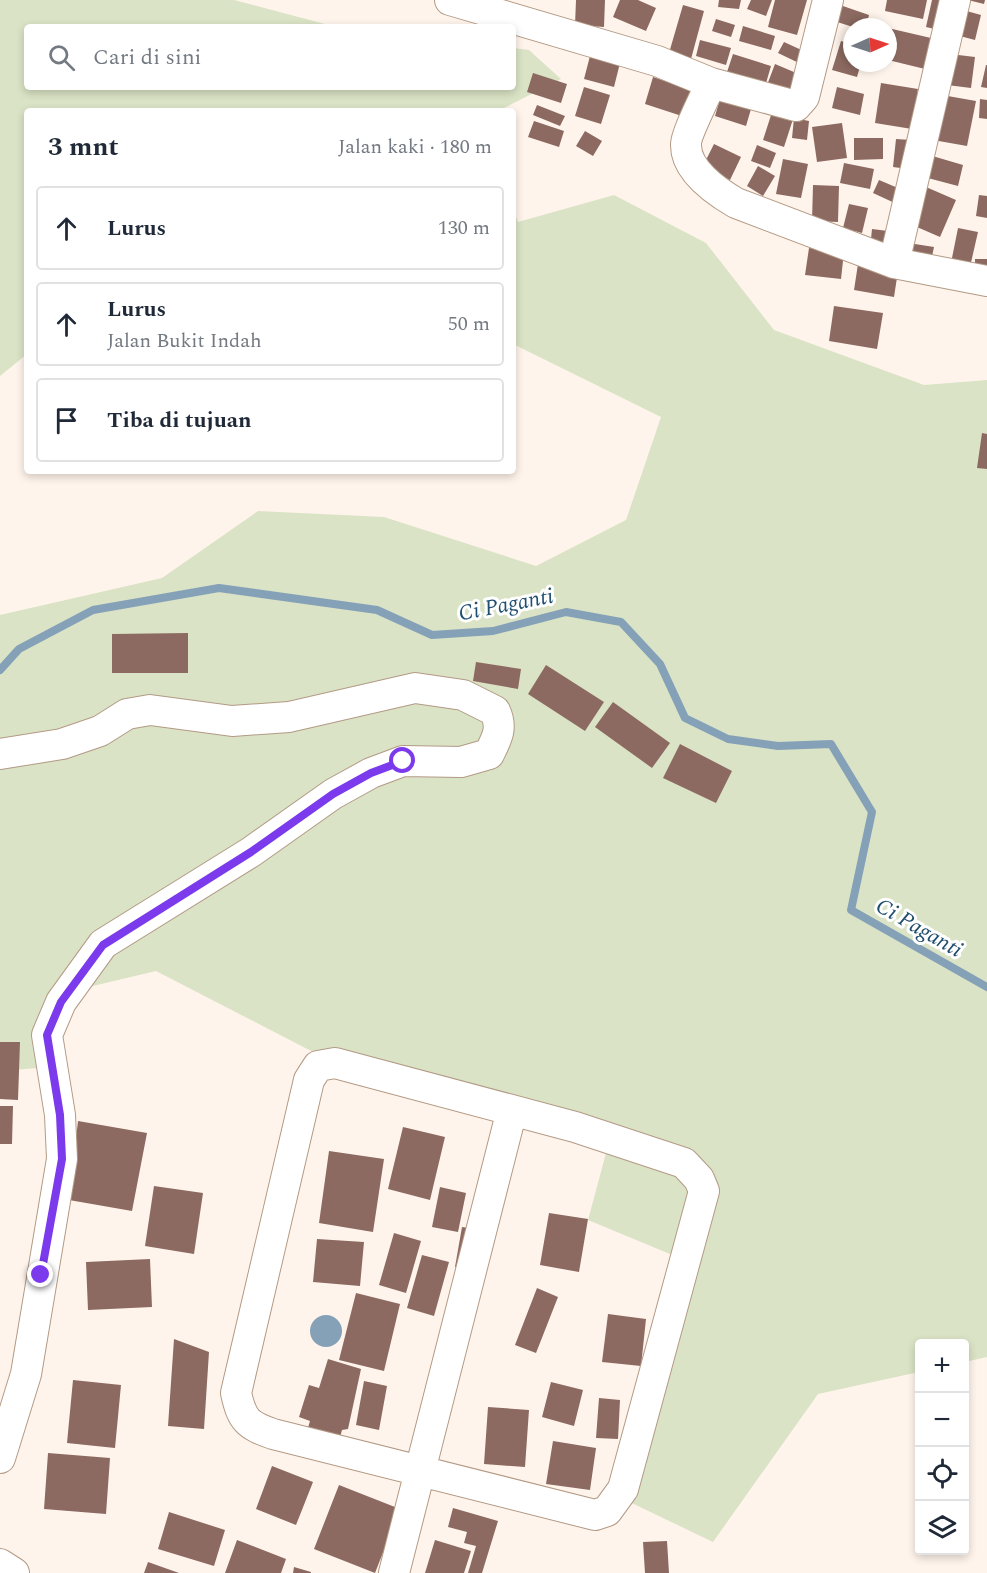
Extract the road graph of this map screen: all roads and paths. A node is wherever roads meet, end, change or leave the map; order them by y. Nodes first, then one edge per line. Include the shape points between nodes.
1 (450, 0) edge
2 (828, 0) edge
3 (955, 0) edge
4 (711, 83) junction
5 (894, 263) junction
6 (987, 281) edge
7 (0, 754) edge
8 (512, 1110) junction
9 (0, 1458) edge
10 (420, 1470) junction
11 (0, 1564) edge
12 (14, 1573) edge
13 (394, 1573) edge

1 - 4 street via 657,61
2 - 4 street via 801,103 796,106 773,101
3 - 5 street
4 - 5 street via 686,144 692,164 717,191 736,203
5 - 6 street
7 - 9 street via 62,744 100,731 127,714 150,710 201,719 289,717 415,688 463,694 495,711 500,722 489,754 461,762 403,761 333,794 251,852 103,945 61,1002 47,1035 60,1115 62,1159 26,1374
8 - 10 street
8 - 10 street via 575,1126 684,1163 704,1191 623,1489 607,1511 596,1515
8 - 10 street via 335,1063 318,1066 309,1080 236,1393 240,1413 253,1427 273,1434
10 - 13 street
11 - 12 street

